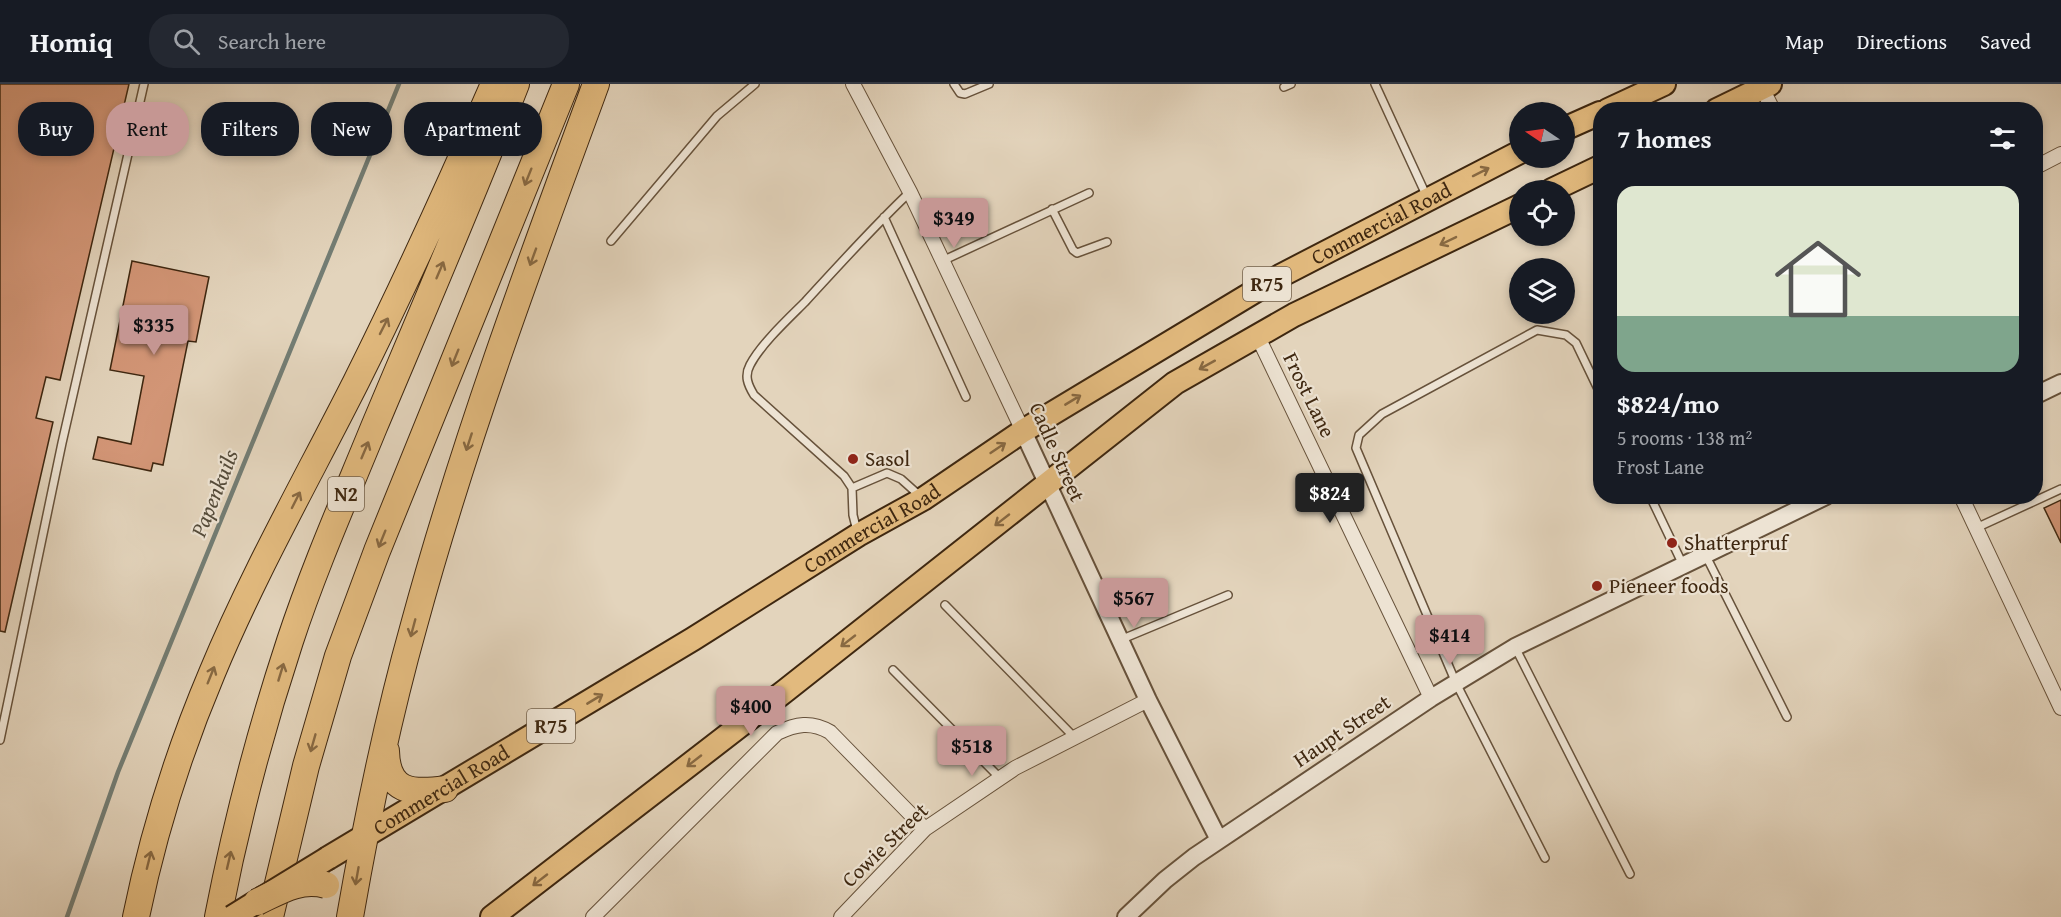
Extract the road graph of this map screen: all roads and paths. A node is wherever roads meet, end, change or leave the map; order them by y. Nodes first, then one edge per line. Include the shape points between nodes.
1 (144, 84) edge
2 (494, 84) edge
3 (516, 84) edge
4 (566, 84) edge
5 (596, 84) edge
6 (755, 84) edge
7 (853, 84) edge
8 (954, 84) edge
9 (989, 84) edge
10 (1375, 84) edge
11 (1664, 84) edge
12 (1764, 85) edge
13 (1625, 102) edge
14 (1732, 102) edge
15 (1770, 102) edge
16 (1593, 116) edge
17 (1575, 124) edge
18 (2061, 154) edge
19 (1509, 158) edge
20 (2043, 163) edge
21 (1593, 170) edge
22 (1573, 180) edge
23 (910, 192) junction
24 (1089, 193) dead end
25 (1428, 200) junction
26 (1052, 209) junction
27 (1509, 211) edge
28 (884, 217) junction
29 (611, 241) dead end
30 (1107, 242) dead end
31 (942, 261) junction
32 (1258, 337) junction
33 (1593, 378) edge
34 (2061, 383) edge
35 (2043, 392) edge
36 (966, 397) dead end
37 (1023, 431) junction
38 (1047, 484) junction
39 (852, 488) junction
40 (2061, 489) edge
41 (2043, 497) edge
42 (923, 499) junction
43 (1654, 504) edge
44 (1809, 504) edge
45 (1965, 504) edge
46 (2028, 504) edge
47 (1976, 528) junction
48 (858, 535) junction
49 (1705, 554) junction
50 (1683, 565) junction
51 (1228, 595) dead end
52 (945, 605) dead end
53 (1120, 640) junction
54 (1515, 646) junction
55 (893, 670) dead end
56 (1456, 683) junction
57 (1431, 698) junction
58 (1148, 700) junction
59 (2061, 708) edge
60 (1787, 717) dead end
61 (1074, 737) junction
62 (0, 740) edge
63 (386, 742) junction
64 (999, 777) junction
65 (445, 789) junction
66 (925, 829) junction
67 (364, 836) junction
68 (1219, 840) junction
69 (1545, 858) dead end
70 (1630, 874) dead end
71 (263, 910) edge
72 (136, 917) edge
73 (218, 917) edge
74 (231, 917) edge
75 (348, 917) edge
76 (492, 917) edge
77 (593, 917) edge
78 (841, 917) edge
79 (1126, 917) edge

1 - 62 lane via 62,443
72 -> 2 highway via 163,808 212,673 391,313
73 -> 3 highway, N2 via 256,750 290,640 330,532
4 -> 71 highway, N2 via 376,551 338,656
5 -> 63 highway via 506,331 450,501 413,626
6 - 29 lane via 717,116
7 - 23 street, Cadle Street
8 - 9 lane via 965,94
10 - 25 lane
11 - 13 main road
12 - 14 main road
12 - 15 street
16 - 17 main road
18 - 20 street
25 -> 19 main road, Commercial Road / R75
21 - 22 main road
23 - 28 lane
23 - 31 street, Cadle Street
24 - 26 lane
37 -> 25 main road, Commercial Road / R75 via 1282,275
26 - 30 lane via 1077,253
26 - 31 lane
27 -> 32 main road, Commercial Road / R75 via 1294,315
28 - 36 lane
28 - 39 lane via 779,329 747,373 754,395 844,476
31 - 37 street, Cadle Street
32 -> 38 main road, Commercial Road / R75 via 1175,383
32 - 57 street, Frost Lane
33 - 56 lane via 1576,343 1566,335 1537,330 1382,414 1359,435 1356,448
34 - 35 street
37 - 38 street, Cadle Street
42 -> 37 main road, Commercial Road / R75
38 - 53 street, Cadle Street
38 -> 76 main road, Commercial Road / R75
39 - 42 lane via 880,475 892,474
39 - 48 lane
40 - 41 lane
42 - 48 main road, Commercial Road / R75
43 - 50 lane
44 - 49 street, Haupt Street
45 - 47 street
46 - 47 lane
47 - 59 street
65 -> 48 main road, Commercial Road / R75
49 - 50 street, Haupt Street
49 - 60 lane
50 - 54 street, Haupt Street
51 - 53 lane
52 - 61 lane
53 - 58 street, Cadle Street
54 - 56 street, Haupt Street
54 - 70 lane
55 - 64 lane
56 - 57 street, Haupt Street
56 - 69 lane
57 - 68 street, Haupt Street
58 - 61 street, Cowie Street
58 - 68 street, Cadle Street
61 - 64 street, Cowie Street
63 - 65 highway via 389,774 402,788
63 - 67 highway
64 - 66 street, Cowie Street
65 - 67 main road, Commercial Road / R75
66 - 77 street via 830,732 802,723 777,733
66 - 78 street, Cowie Street
67 - 71 main road, Commercial Road / R75, bridge via 328,858
67 -> 75 highway
68 - 79 street, Haupt Street via 1165,880
71 - 74 main road, Commercial Road / R75, bridge
71 - 75 highway, bridge via 284,889 316,882 326,885 341,900

